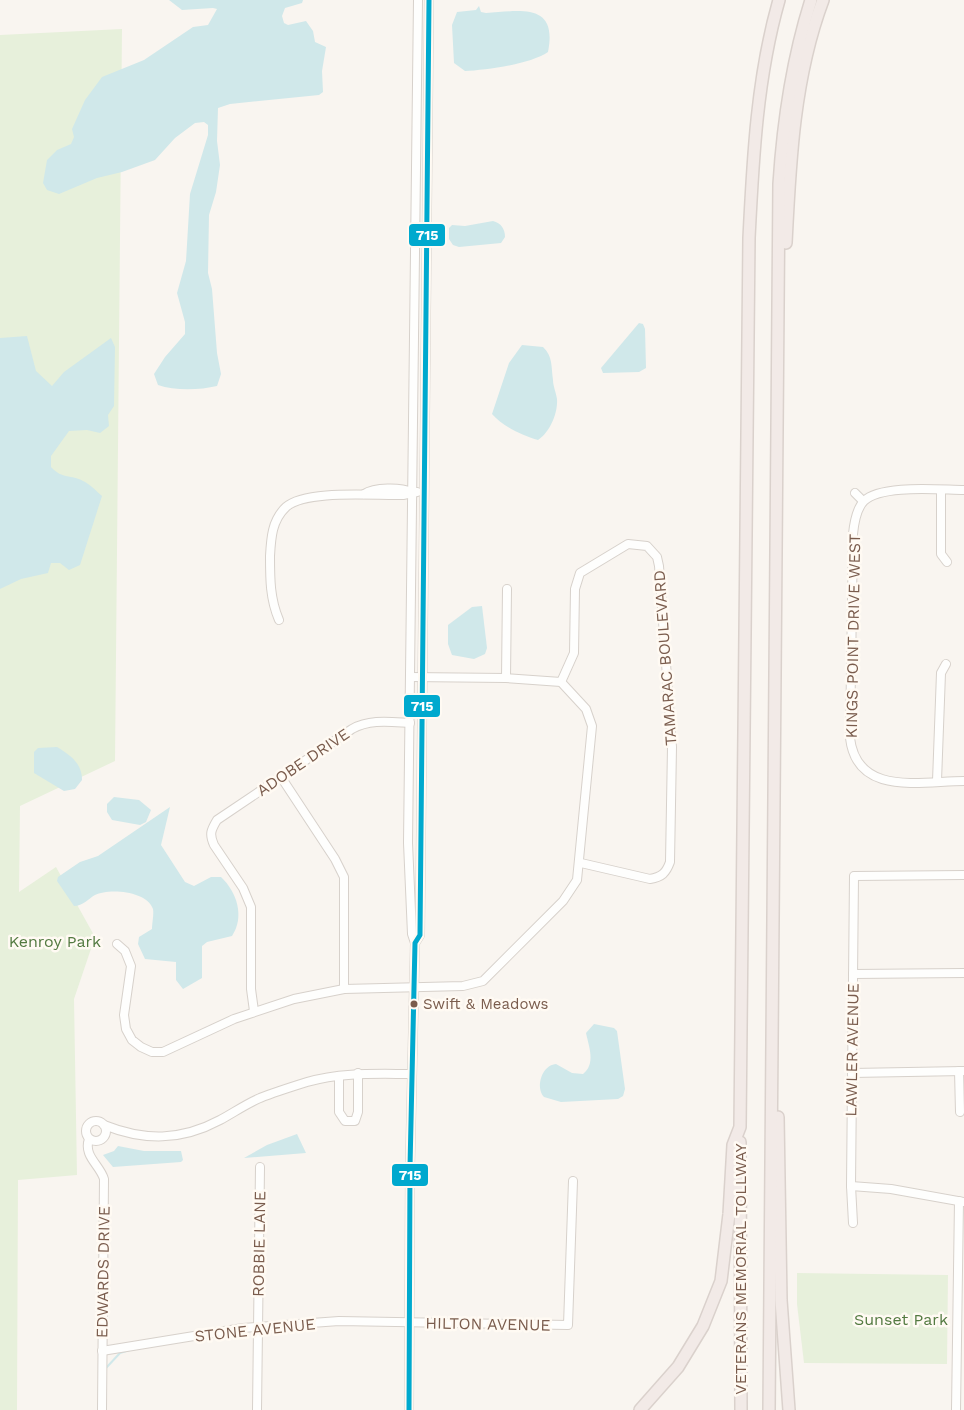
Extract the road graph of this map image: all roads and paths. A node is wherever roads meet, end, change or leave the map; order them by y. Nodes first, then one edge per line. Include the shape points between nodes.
1 (418, 0) edge
2 (429, 0) edge
3 (772, 0) edge
4 (780, 0) edge
5 (810, 0) edge
6 (824, 0) edge
7 (766, 54) junction
8 (778, 339) junction
9 (941, 490) junction
10 (964, 490) edge
11 (412, 492) junction
12 (423, 492) junction
13 (856, 493) dead end
14 (863, 502) junction
15 (947, 562) dead end
16 (507, 589) dead end
17 (279, 620) dead end
18 (946, 664) dead end
19 (410, 677) junction
20 (422, 677) junction
21 (506, 678) junction
22 (561, 682) junction
23 (410, 723) junction
24 (281, 777) junction
25 (937, 781) junction
26 (964, 781) edge
27 (580, 863) junction
28 (964, 874) edge
29 (415, 943) junction
30 (117, 944) dead end
31 (772, 954) junction
32 (964, 973) edge
33 (853, 974) junction
34 (414, 986) junction
35 (344, 989) junction
36 (254, 1011) junction
37 (962, 1072) edge
38 (358, 1073) junction
39 (852, 1073) junction
40 (412, 1074) junction
41 (339, 1076) junction
42 (960, 1112) dead end
43 (104, 1124) junction
44 (740, 1127) junction
45 (90, 1139) junction
46 (260, 1167) dead end
47 (573, 1181) dead end
48 (851, 1186) junction
49 (961, 1201) edge
50 (853, 1223) dead end
51 (409, 1323) junction
52 (258, 1326) junction
53 (102, 1351) junction
54 (102, 1410) edge
55 (257, 1410) edge
56 (410, 1410) edge
57 (640, 1410) edge
58 (741, 1410) edge
59 (769, 1410) edge
60 (789, 1410) edge
61 (956, 1410) edge

1 - 11 street
2 - 12 street
3 - 7 highway
4 - 7 highway
5 - 8 highway via 794,69 781,153
6 - 8 highway via 807,56 796,115
7 - 44 highway, VETERANS MEMORIAL TOLLWAY via 757,113 749,238
8 - 31 highway
9 - 10 street
9 - 14 street via 880,493
9 - 15 street via 941,554
11 - 12 street
11 - 17 street via 304,498 287,506 277,519 271,538 270,592
11 - 19 street
12 - 20 street
13 - 14 street
14 - 25 street, KINGS POINT DRIVE WEST via 853,534 852,752 860,772 880,780
16 - 21 street
18 - 25 street via 941,673
19 - 20 street
19 - 23 street
20 - 21 street
20 - 29 street via 420,935
21 - 22 street
22 - 27 street via 586,709 592,726
22 - 27 street, TAMARAC BOULEVARD via 574,653 575,589 580,573 628,544 646,546 657,557 659,566 672,747 670,862 667,872 650,879
23 - 24 street, ADOBE DRIVE via 362,724
23 - 29 street via 408,843
24 - 35 street via 336,859 344,877
24 - 36 street, ADOBE DRIVE via 217,820 211,833 214,845 243,888 251,907
25 - 26 street
27 - 34 street via 577,880 563,901 483,981 463,986
28 - 33 street, LAWLER AVENUE via 854,876
29 - 34 street
30 - 36 street via 126,951 131,966 125,1023 132,1040 141,1047 152,1052 168,1052 208,1030
31 - 59 highway
31 - 60 highway via 781,1300
32 - 33 street
33 - 39 street, LAWLER AVENUE
34 - 35 street
34 - 40 street
35 - 36 street via 294,998
37 - 39 street
37 - 42 street
38 - 40 street
38 - 41 street
38 - 41 street via 355,1121 345,1121 339,1112
39 - 48 street, LAWLER AVENUE
40 - 51 street
41 - 43 street via 260,1098 209,1126 184,1135 142,1137
43 - 45 street via 107,1132 103,1139 96,1142
43 - 45 street via 97,1121 89,1124 86,1131
44 - 57 highway via 733,1144 721,1281 702,1326 678,1367
44 - 58 highway, VETERANS MEMORIAL TOLLWAY
45 - 53 street, EDWARDS DRIVE via 89,1155 104,1180
46 - 52 street, ROBBIE LANE
47 - 51 street, HILTON AVENUE via 568,1325
48 - 49 street
48 - 50 street, LAWLER AVENUE
49 - 61 street
51 - 52 street, STONE AVENUE via 340,1321
51 - 56 street
52 - 53 street, STONE AVENUE
52 - 55 street, ROBBIE LANE
53 - 54 street, EDWARDS DRIVE

